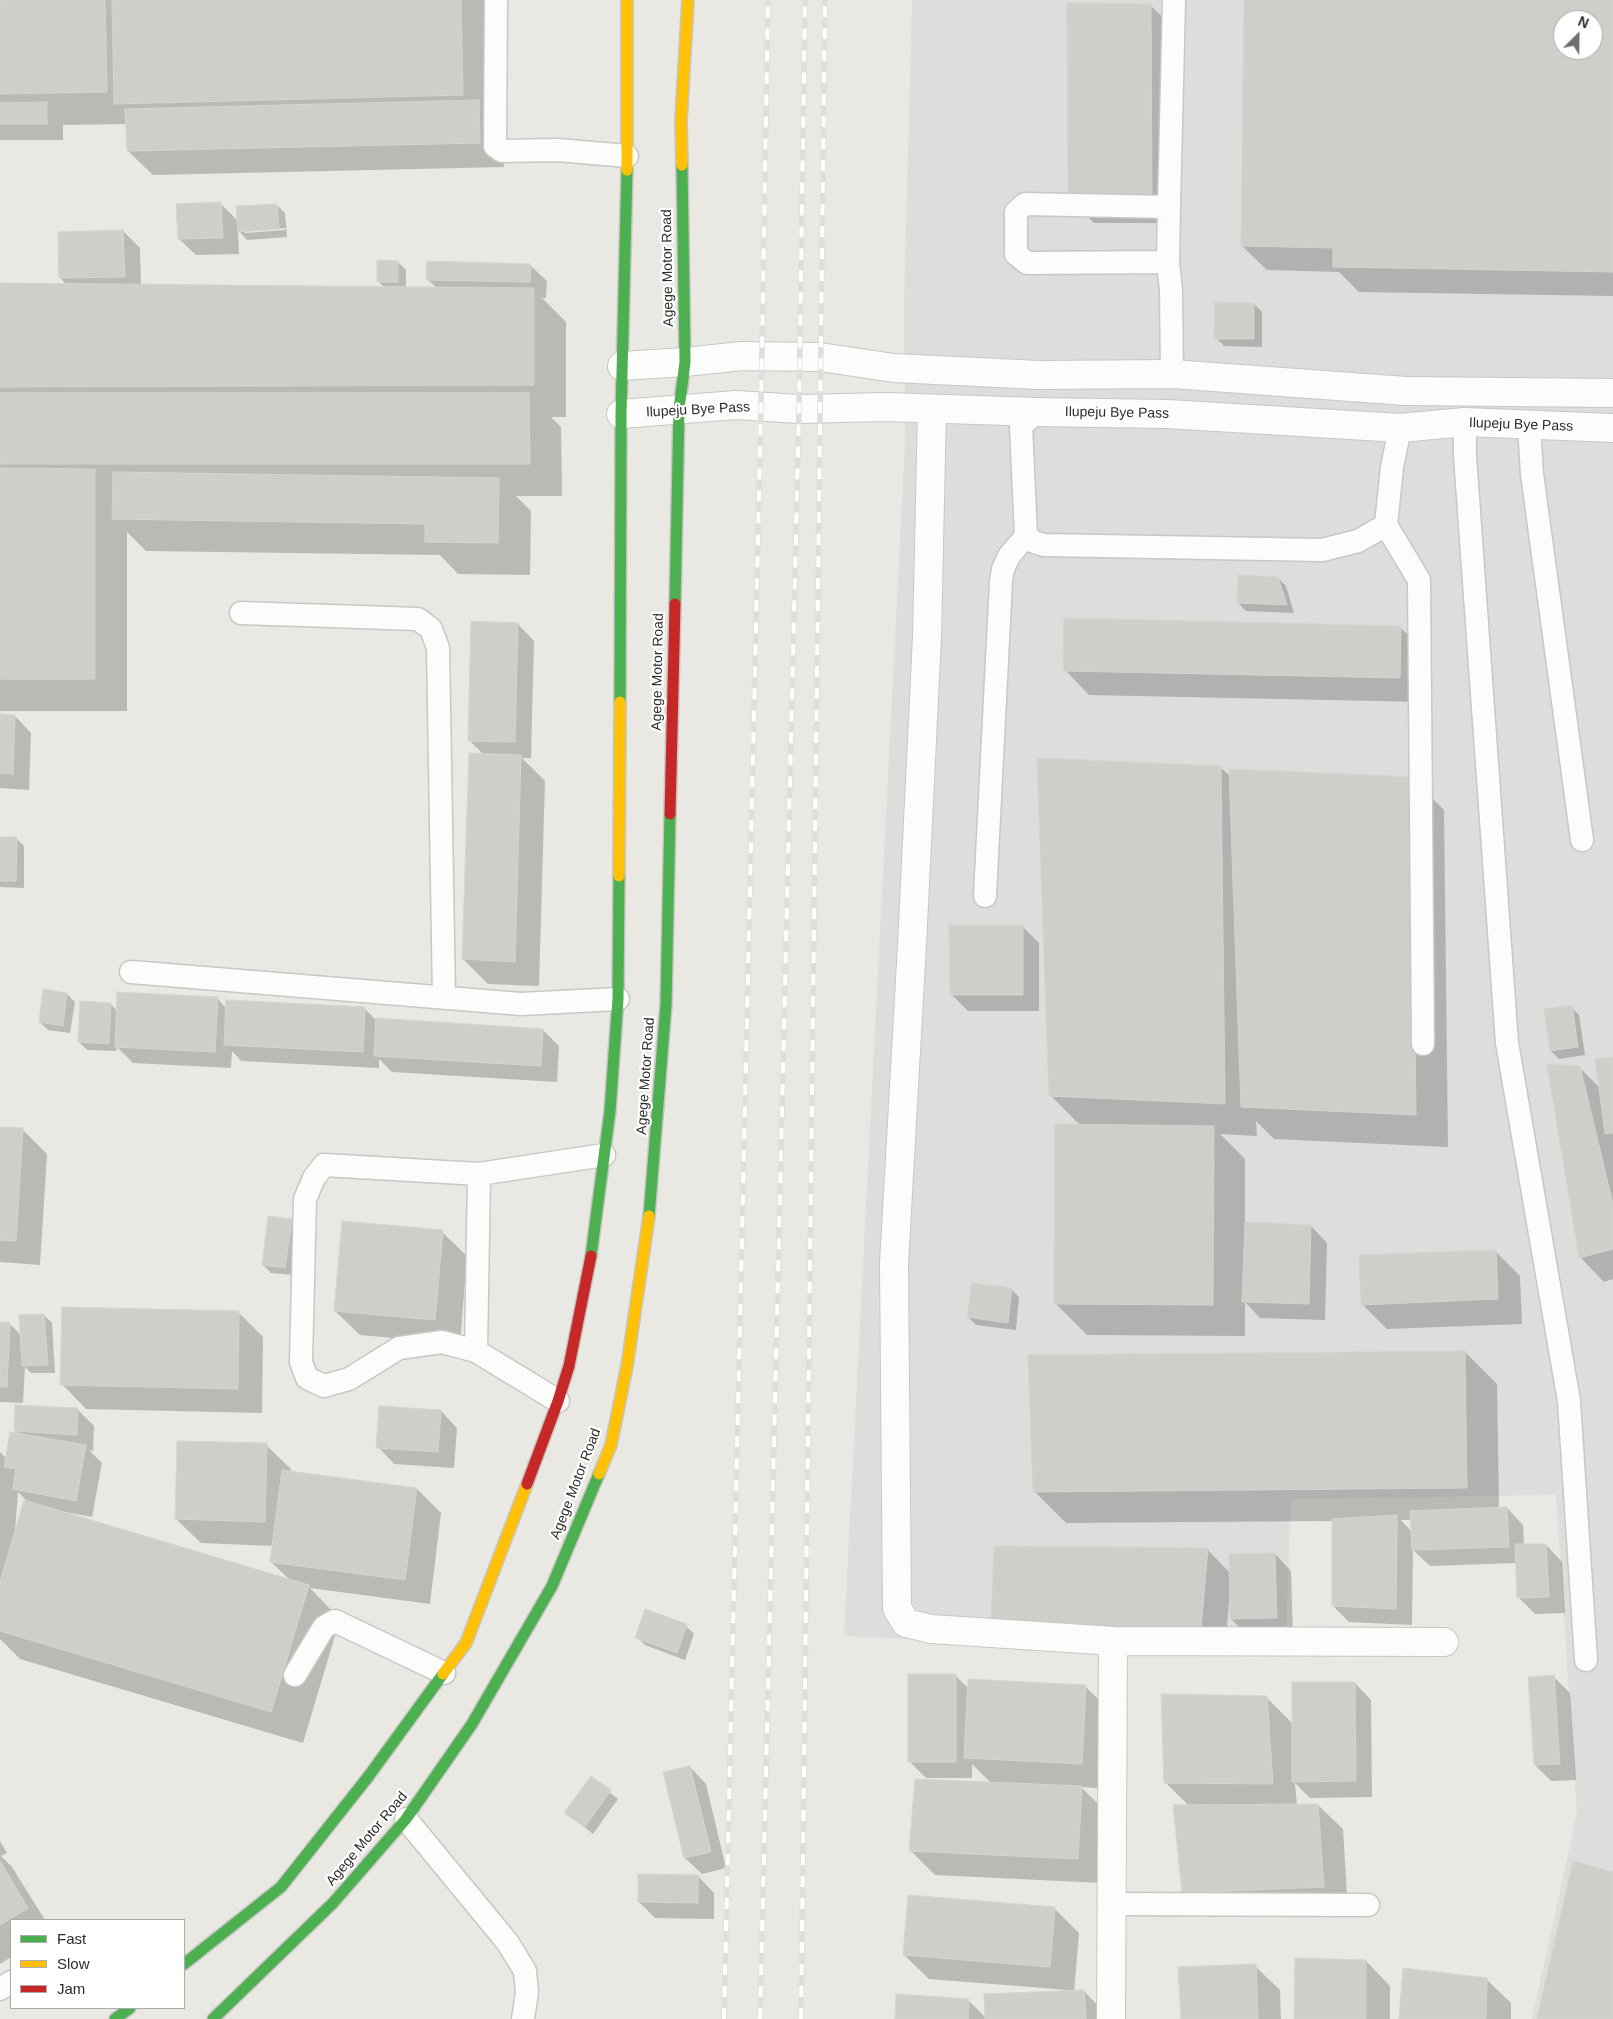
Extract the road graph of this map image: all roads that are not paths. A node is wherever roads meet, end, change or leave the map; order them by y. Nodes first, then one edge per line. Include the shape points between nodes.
1 (496, 0) edge
2 (627, 0) edge
3 (688, 0) edge
4 (1174, 0) edge
5 (627, 156) junction
6 (1169, 207) junction
7 (1168, 262) junction
8 (685, 362) junction
9 (622, 366) junction
10 (1172, 374) junction
11 (1613, 393) edge
12 (679, 409) junction
13 (932, 409) junction
14 (1037, 412) junction
15 (621, 414) junction
16 (1465, 422) junction
17 (1529, 426) junction
18 (1400, 428) junction
19 (1613, 428) edge
20 (1386, 525) junction
21 (1026, 536) junction
22 (241, 613) dead end
23 (1582, 840) dead end
24 (985, 896) dead end
25 (131, 972) dead end
26 (444, 998) junction
27 (618, 999) junction
28 (1423, 1044) dead end
29 (604, 1155) junction
30 (479, 1174) junction
31 (476, 1351) junction
32 (558, 1402) junction
33 (1112, 1641) junction
34 (1444, 1642) dead end
35 (1586, 1660) dead end
36 (444, 1674) junction
37 (295, 1675) dead end
38 (406, 1820) junction
39 (1112, 1904) junction
40 (1368, 1905) dead end
41 (185, 1963) edge
42 (129, 2009) edge
43 (116, 2019) edge
44 (213, 2019) edge
45 (523, 2019) edge
46 (1111, 2019) edge

1 - 5 lane via 495,146 502,151 558,150
2 - 5 highway
3 - 8 highway, Agege Motor Road via 681,120
4 - 6 lane
5 - 9 highway
6 - 7 lane
6 - 7 lane via 1025,204 1016,212 1016,254 1027,263
7 - 10 lane
8 - 9 street
8 - 10 street via 742,356 820,357 894,368 1000,374
8 - 12 highway, Agege Motor Road
9 - 15 highway
10 - 11 street via 1406,391
12 - 13 street, Ilupeju Bye Pass via 736,405 799,409
12 - 15 street, Ilupeju Bye Pass
12 - 38 highway, Agege Motor Road via 666,1005 651,1204 627,1366 610,1445 552,1586 472,1724
13 - 14 street, Ilupeju Bye Pass
13 - 33 street via 926,657 894,1264 897,1608 906,1623 932,1629
14 - 18 street, Ilupeju Bye Pass via 1167,414
14 - 21 lane via 1020,426
15 - 27 highway
16 - 17 street, Ilupeju Bye Pass
16 - 18 street, Ilupeju Bye Pass
16 - 35 lane via 1465,466 1507,1043 1569,1401
17 - 19 street, Ilupeju Bye Pass
17 - 23 lane via 1532,474
18 - 20 lane
20 - 21 lane via 1358,541 1322,550 1044,545
20 - 28 lane via 1419,580
21 - 24 lane via 1009,556 1001,581
22 - 26 lane via 418,619 431,628 438,648
25 - 26 lane
26 - 27 lane via 521,1004
27 - 29 highway
29 - 30 lane
29 - 32 highway via 590,1262 569,1366
30 - 31 lane
30 - 31 lane via 324,1165 305,1199 301,1362 307,1378 324,1386 349,1379 399,1348 442,1342
31 - 32 lane
32 - 36 highway via 466,1643
33 - 34 street
33 - 39 street
36 - 37 lane via 335,1621 324,1627
36 - 41 highway via 281,1887
38 - 44 highway, Agege Motor Road via 333,1903
38 - 45 lane via 508,1943 525,1971 527,1992
39 - 40 lane
39 - 46 street
42 - 43 highway

